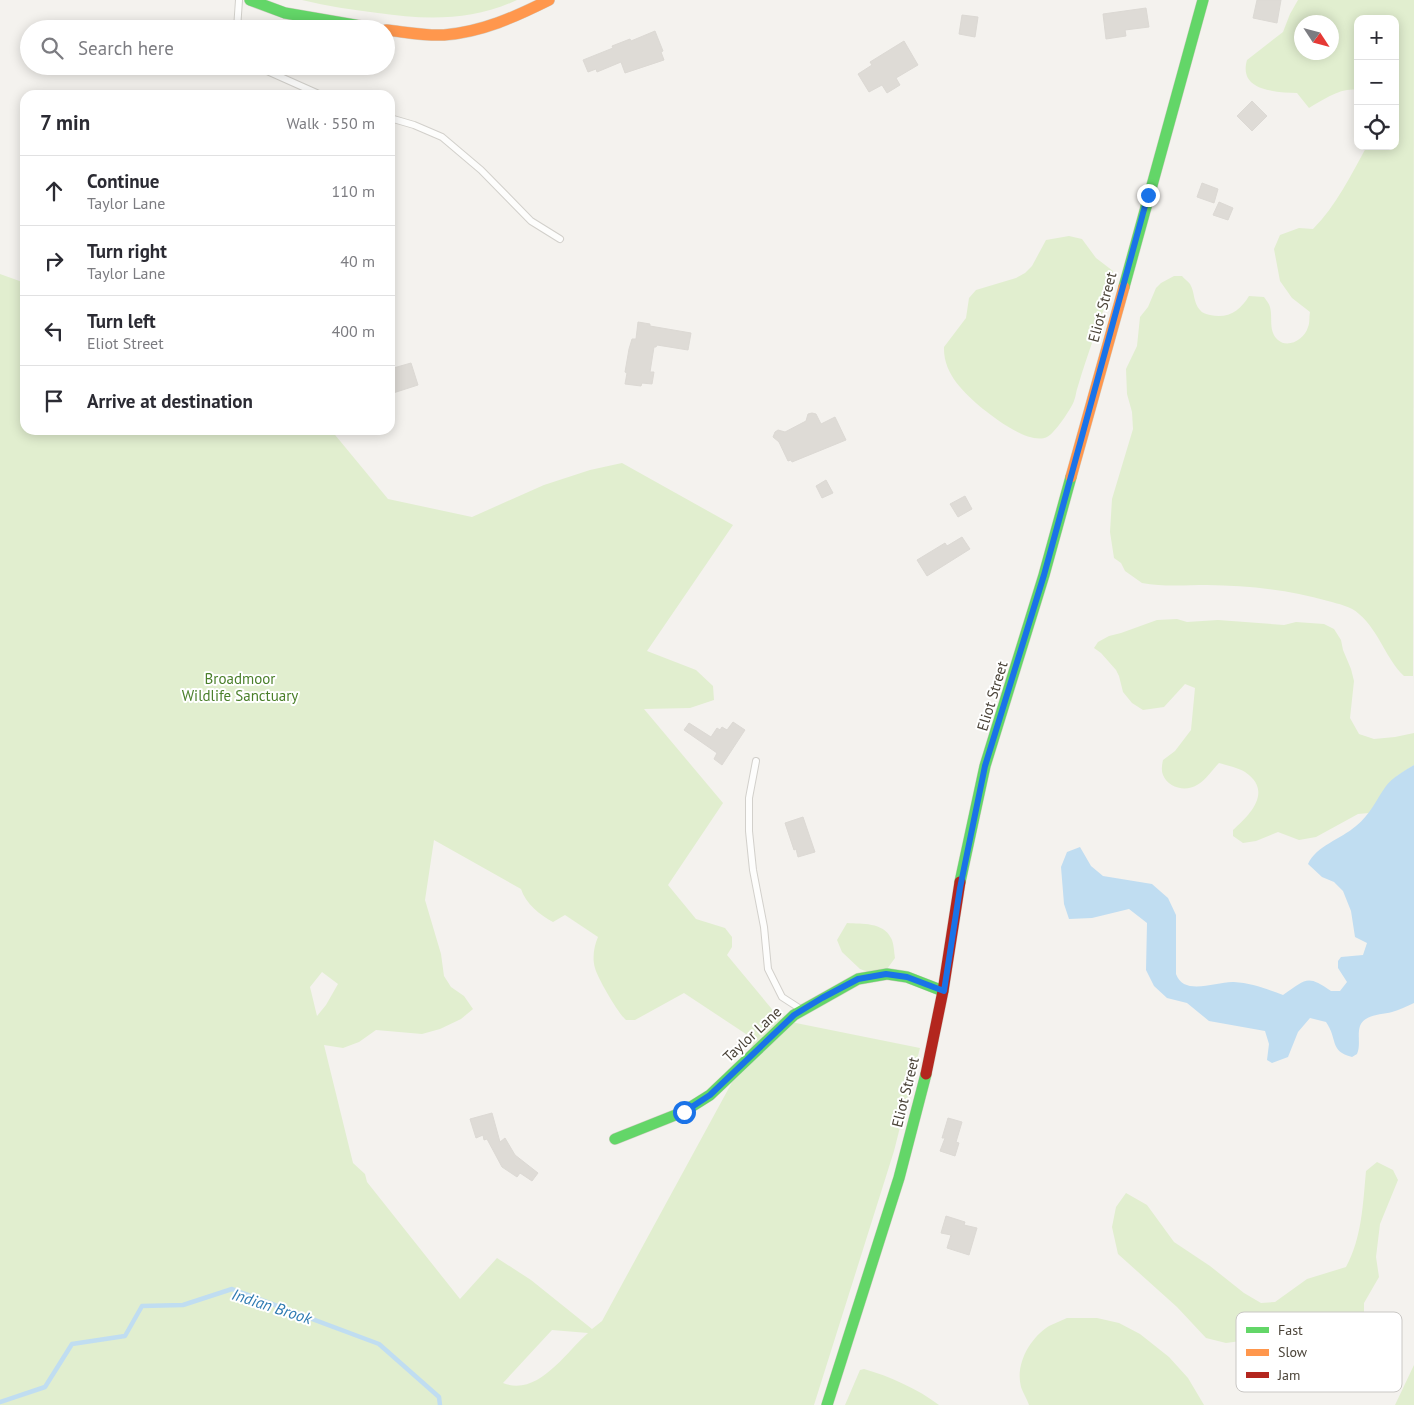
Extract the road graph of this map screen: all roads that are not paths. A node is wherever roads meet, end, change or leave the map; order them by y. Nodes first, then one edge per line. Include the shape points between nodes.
1 (239, 0) edge
2 (250, 0) edge
3 (549, 0) edge
4 (1203, 0) edge
5 (238, 20) edge
6 (329, 20) edge
7 (395, 31) edge
8 (276, 75) edge
9 (310, 90) edge
10 (395, 119) edge
11 (560, 239) dead end
12 (756, 761) dead end
13 (944, 991) junction
14 (803, 1010) junction
15 (616, 1139) dead end
16 (827, 1405) edge

1 - 5 lane
2 - 6 main road via 285,12
3 - 7 main road via 511,20 479,30 442,35
4 - 13 main road, Eliot Street via 1046,568 985,766 960,888
8 - 9 lane
10 - 11 lane via 442,137 481,170 531,221
12 - 14 lane via 749,798 749,832 768,969 782,997
13 - 14 main road, Taylor Lane via 907,977 886,974 858,979
13 - 16 main road, Eliot Street via 900,1178
14 - 15 main road, Taylor Lane via 710,1095 684,1112

